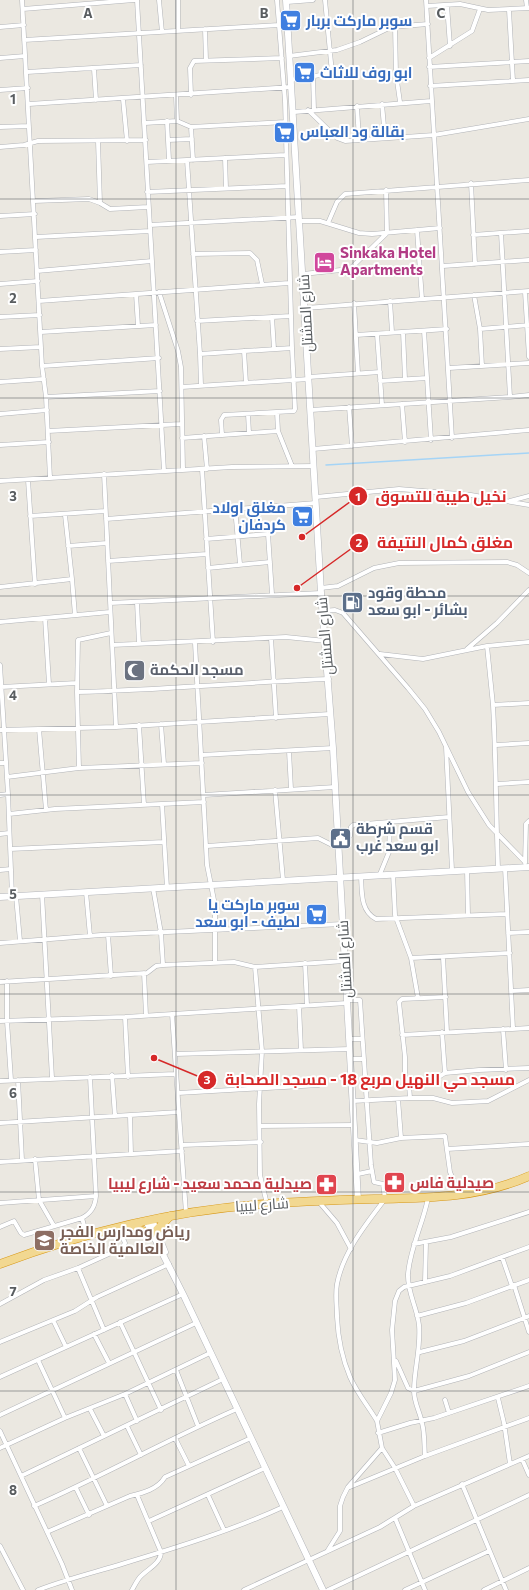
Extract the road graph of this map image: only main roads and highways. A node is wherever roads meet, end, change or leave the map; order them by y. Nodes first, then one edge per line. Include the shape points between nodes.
1 (529, 1176) edge
2 (170, 1216) junction
3 (128, 1226) junction
4 (0, 1264) edge

1 - 2 highway, شارع ليبيا via 460,1196 267,1204
2 - 3 highway, شارع ليبيا
2 - 3 highway via 154,1232
3 - 4 highway, شارع ليبيا via 51,1246

